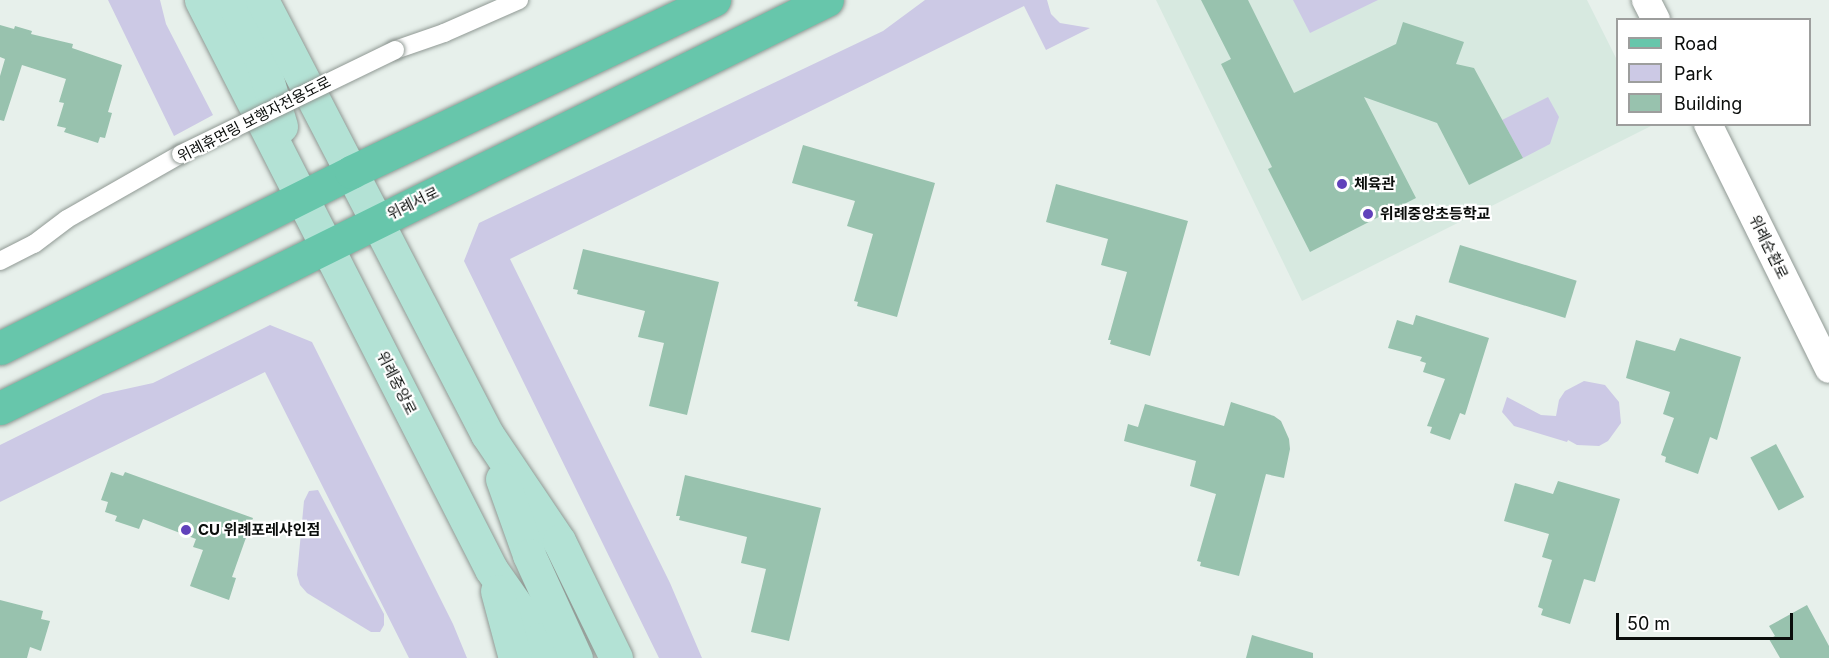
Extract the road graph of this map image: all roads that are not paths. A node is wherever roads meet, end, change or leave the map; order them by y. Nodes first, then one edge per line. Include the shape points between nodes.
1 (201, 0) edge
2 (232, 0) edge
3 (262, 0) edge
4 (288, 0) edge
5 (519, 0) edge
6 (714, 0) edge
7 (827, 0) edge
8 (1646, 0) edge
9 (1655, 18) edge
10 (1709, 126) edge
11 (351, 172) junction
12 (302, 198) junction
13 (376, 221) junction
14 (328, 244) junction
15 (0, 261) edge
16 (0, 348) edge
17 (1829, 369) edge
18 (0, 408) edge
19 (487, 434) junction
20 (491, 569) junction
21 (515, 658) edge
22 (549, 658) edge
23 (576, 658) edge
24 (616, 658) edge

1 - 12 main road, 위례중앙로
2 - 12 main road, 위례중앙로 via 262,62
3 - 11 main road
4 - 11 main road via 312,47
5 - 15 street, 위례휴먼링 보행자전용도로, bridge via 395,50 181,154
6 - 11 main road
7 - 13 main road, 위례서로
8 - 9 street
10 - 17 street, 위례순환로
11 - 12 main road
11 - 13 main road
12 - 14 main road, 위례중앙로
12 - 16 main road
13 - 14 main road, 위례서로
13 - 19 main road
14 - 18 main road, 위례서로
14 - 20 main road, 위례중앙로
19 - 23 main road via 529,555
19 - 24 main road via 558,541
20 - 21 main road, 위례중앙로
20 - 22 main road, 위례중앙로

